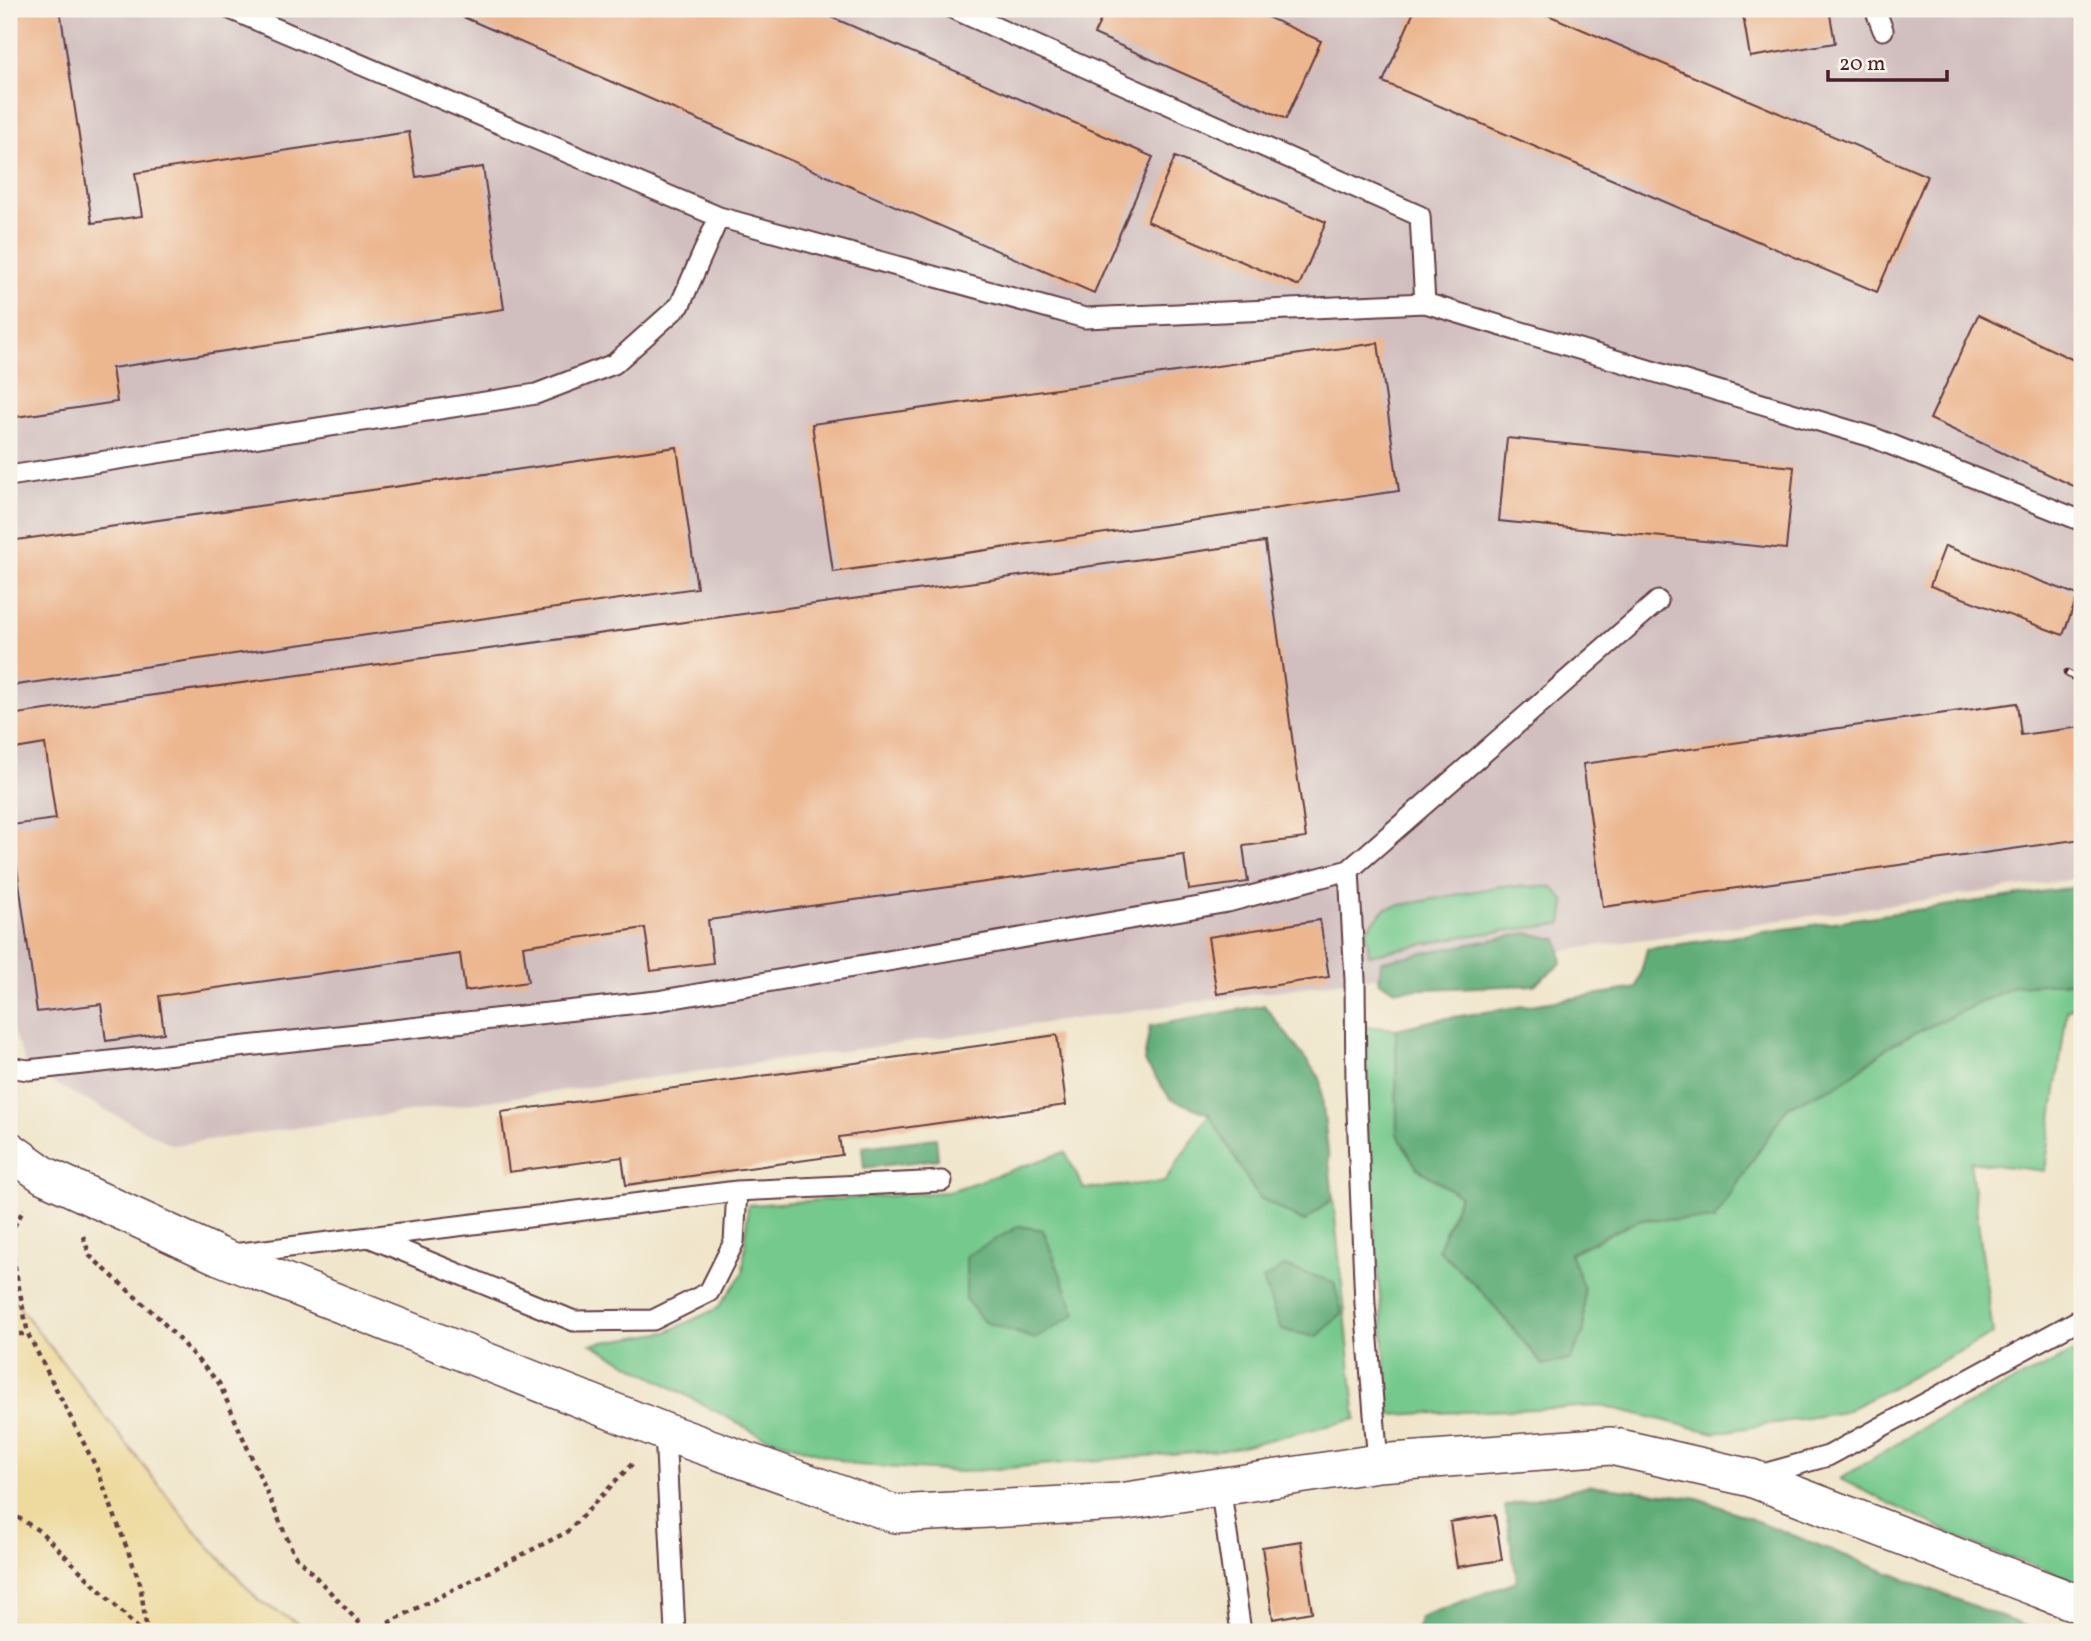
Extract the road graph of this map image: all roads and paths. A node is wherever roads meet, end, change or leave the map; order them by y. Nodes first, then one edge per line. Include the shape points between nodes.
1 (230, 9) edge
2 (954, 9) edge
3 (1875, 9) edge
4 (1883, 30) dead end
5 (719, 217) junction
6 (1425, 303) junction
7 (9, 475) edge
8 (2082, 521) edge
9 (1658, 601) dead end
10 (1349, 870) junction
11 (9, 1067) edge
12 (9, 1150) edge
13 (942, 1181) dead end
14 (66, 1186) junction
15 (737, 1191) junction
16 (9, 1236) edge
17 (369, 1237) junction
18 (219, 1256) junction
19 (2082, 1318) edge
20 (9, 1334) edge
21 (28, 1334) junction
22 (665, 1432) junction
23 (1378, 1463) junction
24 (1751, 1478) junction
25 (1220, 1485) junction
26 (9, 1513) edge
27 (2082, 1605) edge
28 (145, 1632) edge
29 (369, 1632) edge
30 (675, 1632) edge
31 (1241, 1632) edge

1 - 5 lane
2 - 6 lane via 1420,216
3 - 4 lane
5 - 6 lane via 1084,318
5 - 7 lane via 680,305 614,364 536,394
6 - 8 lane via 1872,437
9 - 10 lane
10 - 11 lane via 1228,902 657,1001 29,1070
10 - 23 lane via 1364,1291
12 - 14 street
13 - 15 lane
14 - 18 street
14 - 29 path via 90,1256 159,1318 219,1383 294,1554
15 - 17 lane
15 - 17 lane via 734,1242 709,1292 653,1320 574,1321
16 - 21 path
17 - 18 lane
18 - 22 street
19 - 24 lane via 1828,1455
20 - 21 path
21 - 28 path via 97,1469 140,1583
22 - 25 street via 895,1514 1120,1502
22 - 29 path via 566,1532
22 - 30 lane
23 - 24 street via 1611,1446
23 - 25 street
24 - 27 street
25 - 31 lane
26 - 28 path via 41,1532

